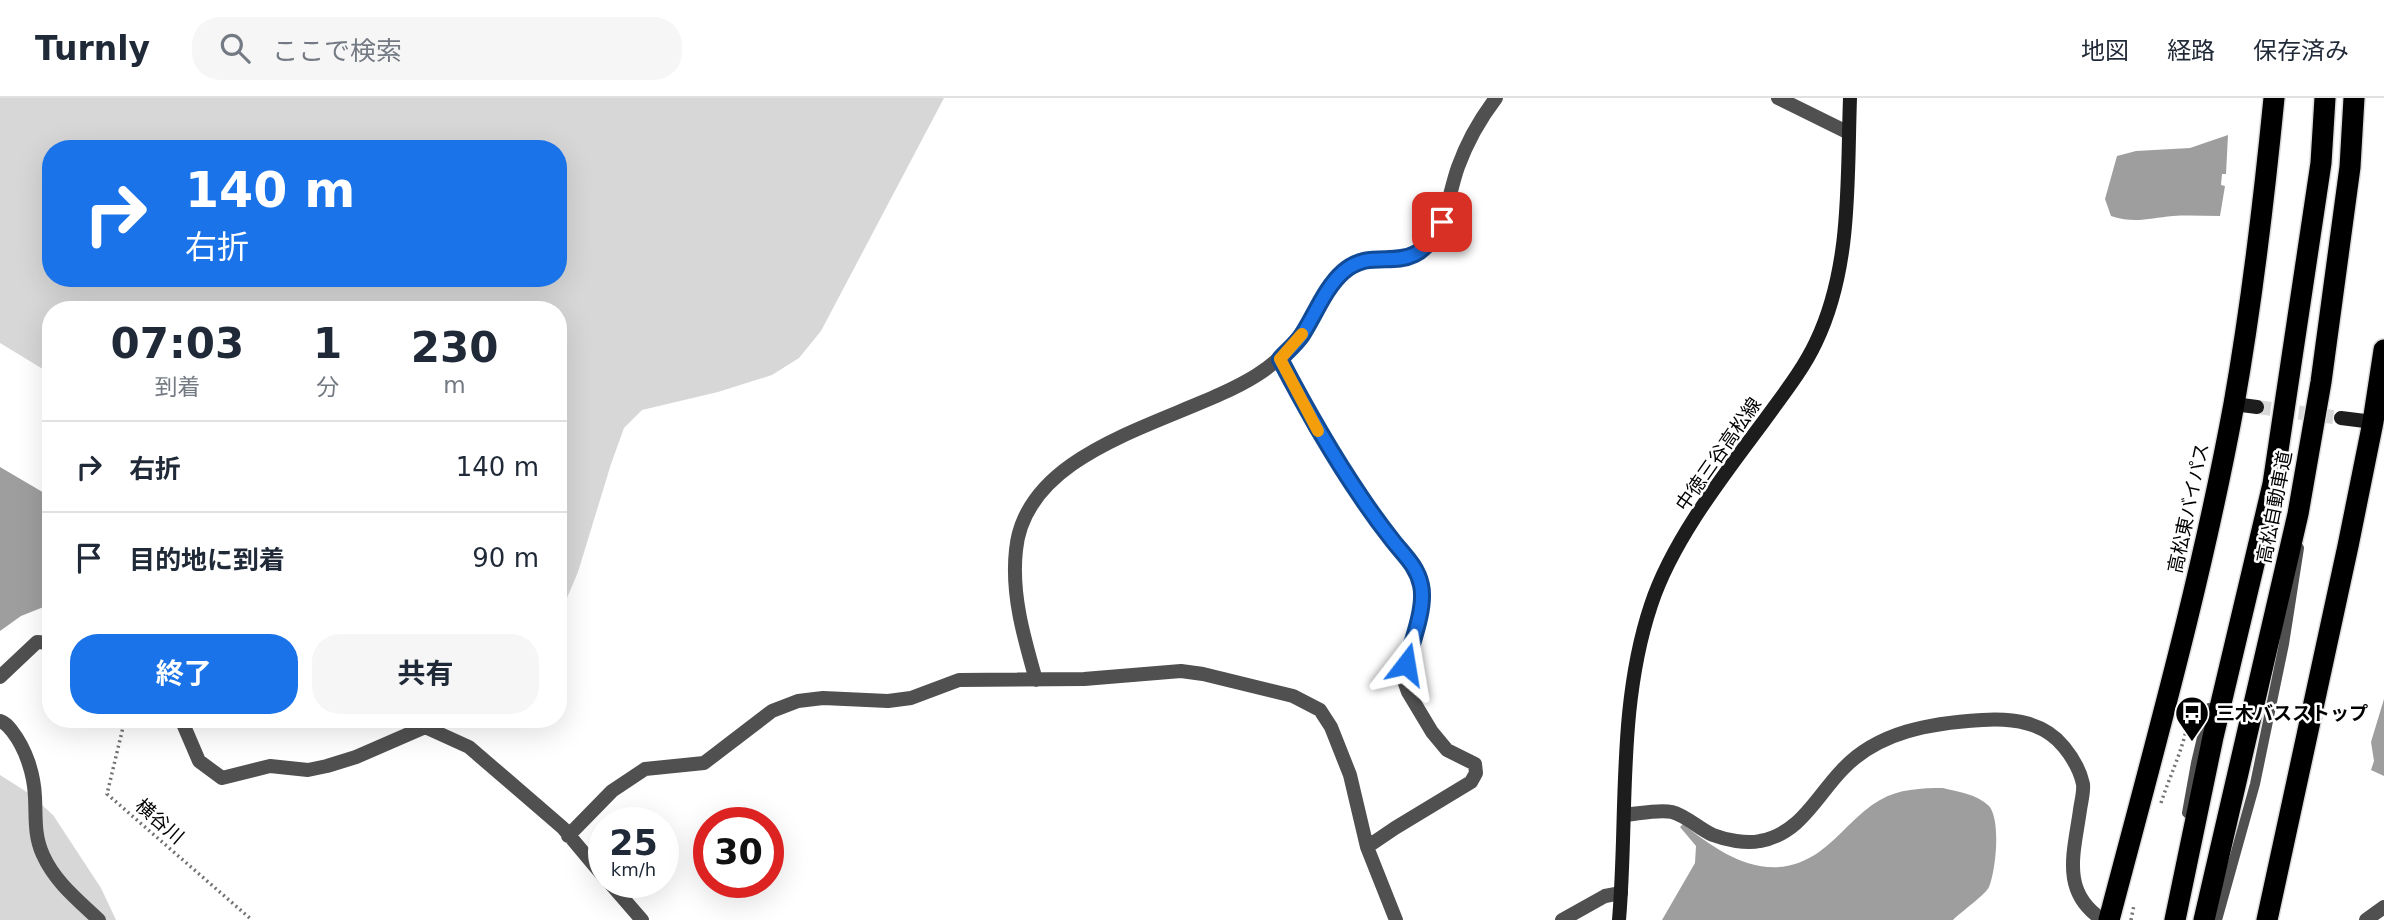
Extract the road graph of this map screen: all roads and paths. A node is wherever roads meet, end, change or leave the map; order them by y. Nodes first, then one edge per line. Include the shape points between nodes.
1 (1496, 98) edge
2 (1778, 98) edge
3 (1850, 98) edge
4 (2274, 98) edge
5 (2325, 98) edge
6 (2354, 98) edge
7 (1849, 133) junction
8 (2384, 350) edge
9 (1280, 359) junction
10 (2234, 404) junction
11 (2257, 407) tunnel mouth
12 (2340, 418) tunnel mouth
13 (2374, 422) junction
14 (2305, 470) junction
15 (2273, 484) junction
16 (42, 642) edge
17 (0, 677) edge
18 (1035, 680) junction
19 (0, 721) edge
20 (123, 728) edge
21 (185, 728) edge
22 (423, 728) edge
23 (427, 728) edge
24 (2188, 732) dead end
25 (2158, 813) dead end
26 (1624, 815) junction
27 (568, 836) junction
28 (1367, 847) junction
29 (588, 859) edge
30 (1621, 893) junction
31 (2137, 893) dead end
32 (622, 898) edge
33 (2384, 907) edge
34 (99, 920) edge
35 (252, 920) edge
36 (642, 920) edge
37 (1396, 920) edge
38 (1562, 920) edge
39 (1619, 920) edge
40 (2103, 920) edge
41 (2109, 920) edge
42 (2131, 920) edge
43 (2168, 920) edge
44 (2175, 920) edge
45 (2204, 920) edge
46 (2217, 920) edge
47 (2267, 920) edge
48 (2366, 920) edge

1 - 9 street via 1473,133 1434,239 1403,259 1363,261 1345,271 1300,338
2 - 7 street
3 - 7 main road, 中徳三谷高松線
4 - 10 highway, 高松東バイパス via 2255,273
5 - 15 highway, 高松自動車道 via 2321,163
6 - 14 highway, 高松自動車道 via 2350,167
7 - 26 main road, 中徳三谷高松線 via 1836,292 1816,343 1707,497 1651,604 1636,663 1625,749
8 - 13 highway
9 - 18 street via 1201,404 1096,449 1068,466 1035,501 1016,548 1015,581
9 - 28 street via 1316,429 1418,575 1421,605 1403,678 1447,750 1475,764 1471,782
10 - 11 main road
10 - 41 highway, 高松東バイパス via 2203,554
12 - 13 main road
13 - 47 highway
14 - 45 highway, 高松自動車道
14 - 46 lane via 2298,565 2284,644 2255,784
15 - 43 lane via 2248,554 2196,763
15 - 44 highway, 高松自動車道
16 - 17 street
18 - 27 street via 959,680 911,698 888,701 798,701 772,711 704,763 645,769 612,791
18 - 28 street via 1181,671 1308,702 1320,710 1336,739 1350,775
19 - 34 street via 21,742 35,795 35,829 52,874
20 - 35 path, 横谷川 via 107,794
21 - 22 street via 199,761 222,778 270,766 308,770 327,766
23 - 27 street via 469,747
24 - 25 path
26 - 30 main road, 中徳三谷高松線
26 - 40 street via 1670,811 1713,835 1758,842 1782,835 1802,819 1843,769 1871,746 1900,732 2005,718 2033,724 2056,737 2076,762 2083,786 2071,871 2076,892
27 - 29 street
28 - 37 street
30 - 38 street via 1605,896
30 - 39 main road, 中徳三谷高松線
31 - 42 path
32 - 36 street
33 - 48 street

